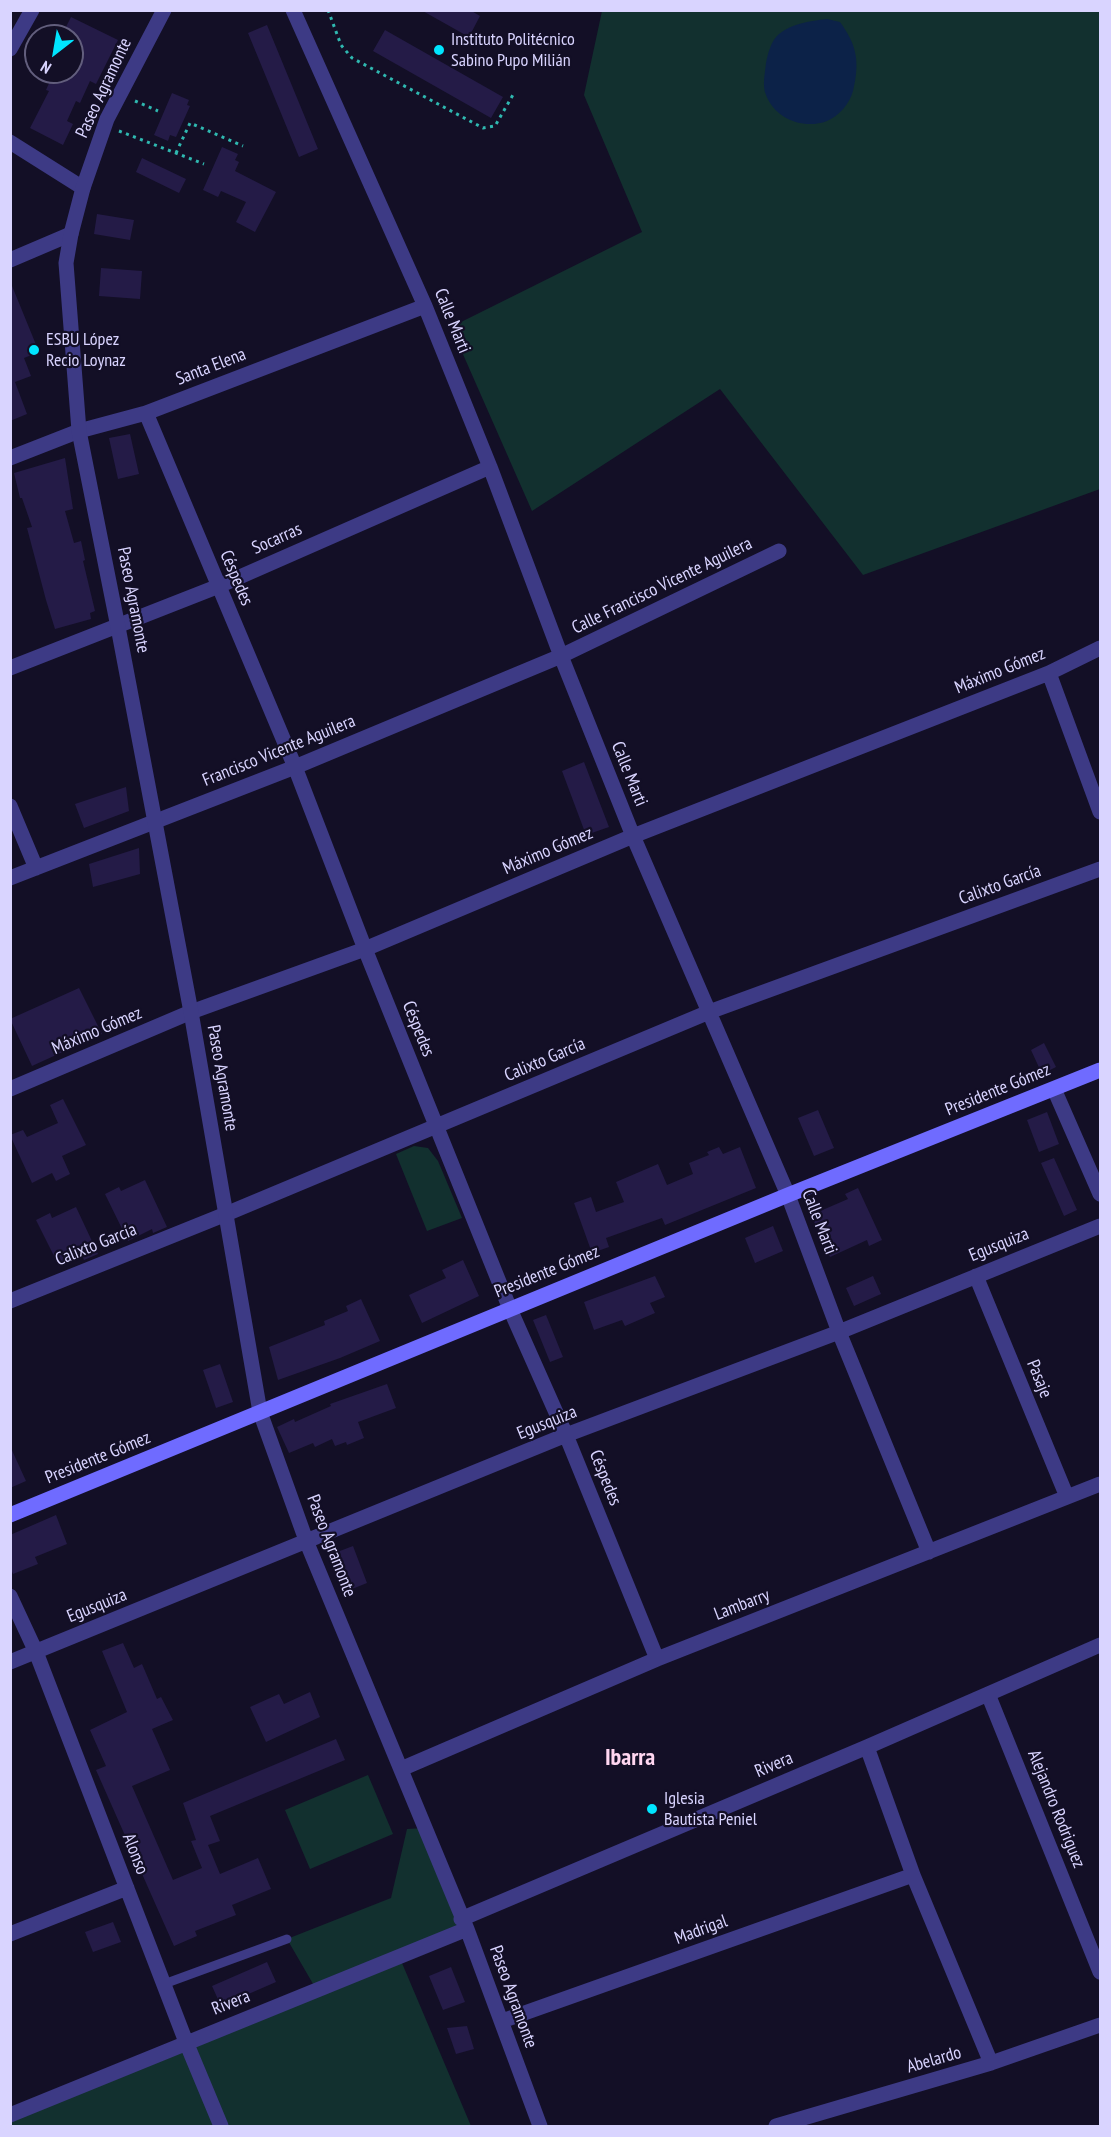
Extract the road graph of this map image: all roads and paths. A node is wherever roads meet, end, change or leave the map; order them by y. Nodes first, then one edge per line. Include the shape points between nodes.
1 (32, 10) edge
2 (164, 10) edge
3 (293, 10) edge
4 (328, 10) edge
5 (10, 49) edge
6 (514, 93) dead end
7 (120, 94) junction
8 (158, 111) dead end
9 (105, 125) junction
10 (10, 142) edge
11 (243, 146) dead end
12 (176, 153) junction
13 (204, 164) dead end
14 (83, 188) junction
15 (71, 234) junction
16 (10, 260) edge
17 (425, 306) junction
18 (146, 413) junction
19 (79, 431) junction
20 (10, 459) edge
21 (490, 467) junction
22 (779, 551) dead end
23 (219, 586) junction
24 (118, 627) junction
25 (1101, 648) edge
26 (561, 656) junction
27 (10, 668) edge
28 (1048, 673) junction
29 (295, 767) junction
30 (10, 806) edge
31 (1101, 812) edge
32 (156, 820) junction
33 (633, 836) junction
34 (36, 868) junction
35 (1101, 869) edge
36 (10, 878) edge
37 (365, 949) junction
38 (191, 1012) junction
39 (709, 1012) junction
40 (1101, 1070) edge
41 (10, 1089) edge
42 (1054, 1089) junction
43 (437, 1126) junction
44 (1101, 1194) edge
45 (788, 1195) junction
46 (226, 1214) junction
47 (1101, 1226) edge
48 (976, 1276) junction
49 (10, 1300) edge
50 (510, 1309) junction
51 (839, 1332) junction
52 (260, 1412) junction
53 (566, 1436) junction
54 (1101, 1484) edge
55 (1067, 1497) junction
56 (10, 1515) edge
57 (307, 1543) junction
58 (929, 1552) junction
59 (10, 1596) edge
60 (1101, 1645) edge
61 (36, 1652) junction
62 (657, 1659) junction
63 (10, 1662) edge
64 (988, 1694) junction
65 (867, 1747) junction
66 (401, 1769) junction
67 (913, 1875) junction
68 (127, 1888) junction
69 (464, 1924) junction
70 (10, 1934) edge
71 (287, 1939) dead end
72 (1101, 1972) edge
73 (164, 1983) junction
74 (502, 2021) junction
75 (1101, 2025) edge
76 (186, 2042) junction
77 (991, 2063) junction
78 (10, 2115) edge
79 (777, 2126) edge
80 (221, 2127) edge
81 (540, 2127) edge

1 - 5 street
2 - 7 street, Paseo Agramonte
3 - 17 street, Calle Marti
4 - 6 path via 341,45 352,58 483,128 495,126
7 - 8 path
7 - 9 street, Paseo Agramonte
9 - 12 path
9 - 14 street, Paseo Agramonte
10 - 14 street
11 - 12 path via 190,123
12 - 13 path
14 - 15 street, Paseo Agramonte
15 - 16 street
15 - 19 street, Paseo Agramonte via 66,263
17 - 18 street, Santa Elena
17 - 21 street, Calle Marti
18 - 19 street, Santa Elena
18 - 23 street, Céspedes
19 - 20 street, Santa Elena
19 - 24 street, Paseo Agramonte
21 - 23 street, Socarras
21 - 26 street, Calle Marti
22 - 26 street, Calle Francisco Vicente Aguilera
23 - 24 street, Socarras
23 - 29 street, Céspedes
24 - 27 street, Socarras
24 - 32 street, Paseo Agramonte
25 - 28 street, Máximo Gómez
26 - 29 street, Francisco Vicente Aguilera
26 - 33 street, Calle Marti
28 - 31 street
28 - 33 street, Máximo Gómez
29 - 32 street, Francisco Vicente Aguilera
29 - 37 street, Céspedes
30 - 34 street
32 - 34 street, Francisco Vicente Aguilera
32 - 38 street, Paseo Agramonte
33 - 37 street, Máximo Gómez
33 - 39 street, Calle Marti
34 - 36 street, Francisco Vicente Aguilera
35 - 39 street, Calixto García
37 - 38 street, Máximo Gómez
37 - 43 street, Céspedes
38 - 41 street, Máximo Gómez
38 - 46 street, Paseo Agramonte
39 - 43 street, Calixto García
39 - 45 street, Calle Marti
40 - 42 main road, Presidente Gómez
42 - 44 street
42 - 45 main road, Presidente Gómez
43 - 46 street, Calixto García
43 - 50 street, Céspedes
45 - 50 main road, Presidente Gómez
45 - 51 street, Calle Marti
46 - 49 street, Calixto García
46 - 52 street, Paseo Agramonte
47 - 48 street, Egusquiza
48 - 51 street, Egusquiza
48 - 55 street, Pasaje
50 - 52 main road, Presidente Gómez
50 - 53 street, Céspedes
51 - 53 street, Egusquiza
51 - 58 street, Calle Marti
52 - 56 main road, Presidente Gómez
52 - 57 street, Paseo Agramonte
53 - 57 street, Egusquiza
53 - 62 street, Céspedes
54 - 55 street, Lambarry
55 - 58 street, Lambarry
57 - 61 street, Egusquiza
57 - 66 street, Paseo Agramonte
58 - 62 street, Lambarry
59 - 61 street, Alonso
60 - 64 street, Rivera
61 - 63 street, Egusquiza
61 - 68 street, Alonso
62 - 66 street, Lambarry
64 - 65 street, Rivera
64 - 72 street, Alejandro Rodriguez
65 - 67 street
65 - 69 street, Rivera
66 - 69 street, Paseo Agramonte
67 - 74 street, Madrigal
67 - 77 street
68 - 70 street
68 - 73 street, Alonso
69 - 74 street, Paseo Agramonte
69 - 76 street, Rivera
71 - 73 lane
73 - 76 street, Alonso
74 - 81 street, Paseo Agramonte
75 - 77 street, Abelardo
76 - 78 street, Rivera
76 - 80 street, Alonso
77 - 79 street, Abelardo

